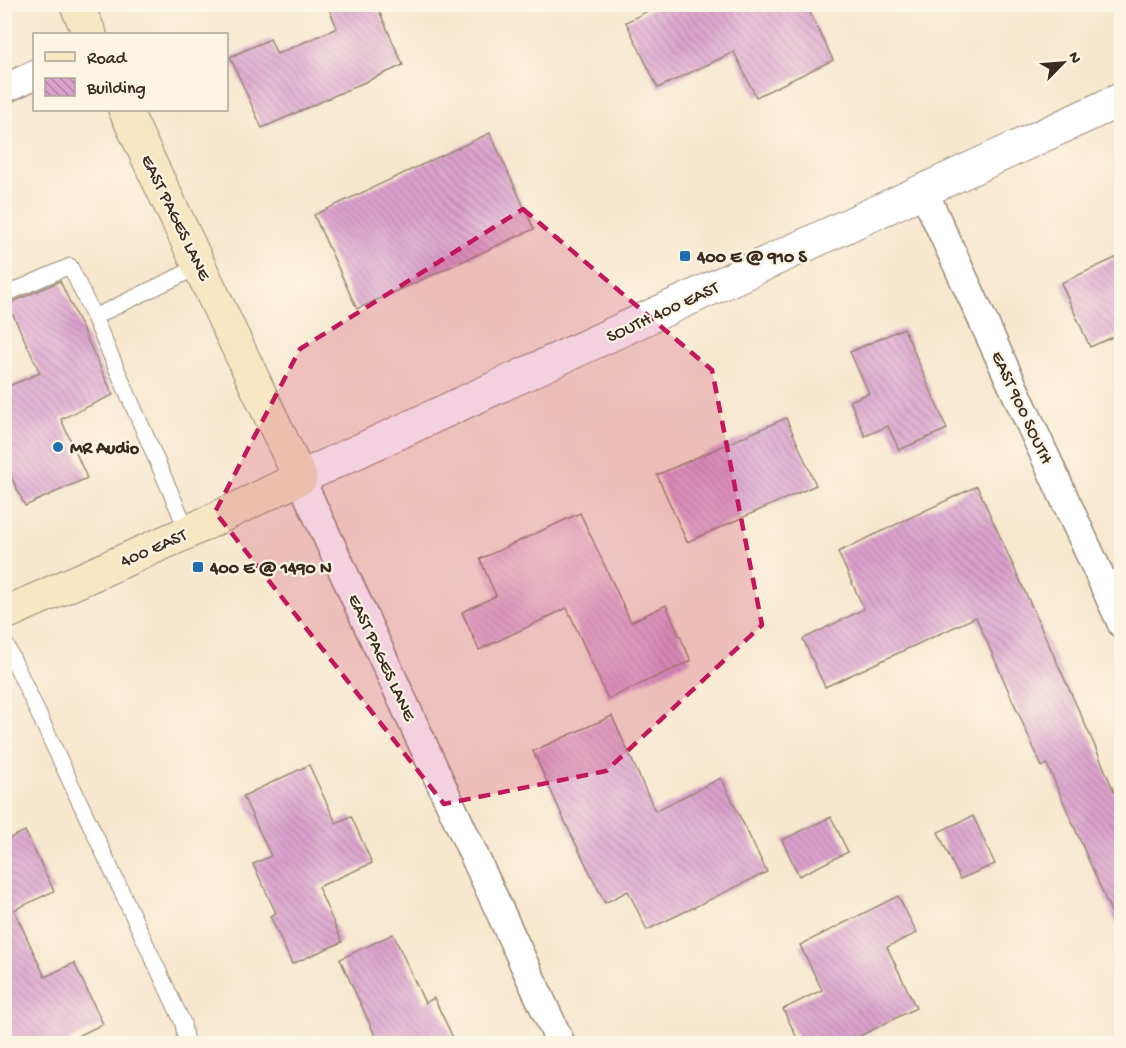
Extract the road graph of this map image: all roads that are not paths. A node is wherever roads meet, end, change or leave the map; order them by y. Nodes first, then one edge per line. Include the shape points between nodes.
1 (76, 4) edge
2 (90, 33) edge
3 (33, 75) edge
4 (4, 89) edge
5 (1122, 99) edge
6 (125, 111) edge
7 (923, 190) junction
8 (200, 266) junction
9 (4, 296) edge
10 (94, 317) junction
11 (300, 478) junction
12 (188, 532) junction
13 (4, 614) edge
14 (1122, 624) edge
15 (4, 640) edge
16 (186, 1044) edge
17 (561, 1044) edge

1 - 2 main road
3 - 4 street
5 - 7 street, SOUTH 400 EAST
6 - 8 main road, EAST PAGES LANE
7 - 11 street, SOUTH 400 EAST
7 - 14 street, EAST 900 SOUTH
8 - 10 lane
8 - 11 main road, EAST PAGES LANE
9 - 10 lane via 70,266
10 - 12 lane
11 - 12 main road, 400 EAST
11 - 17 street, EAST PAGES LANE
12 - 13 main road, 400 EAST
15 - 16 lane via 183,1023

